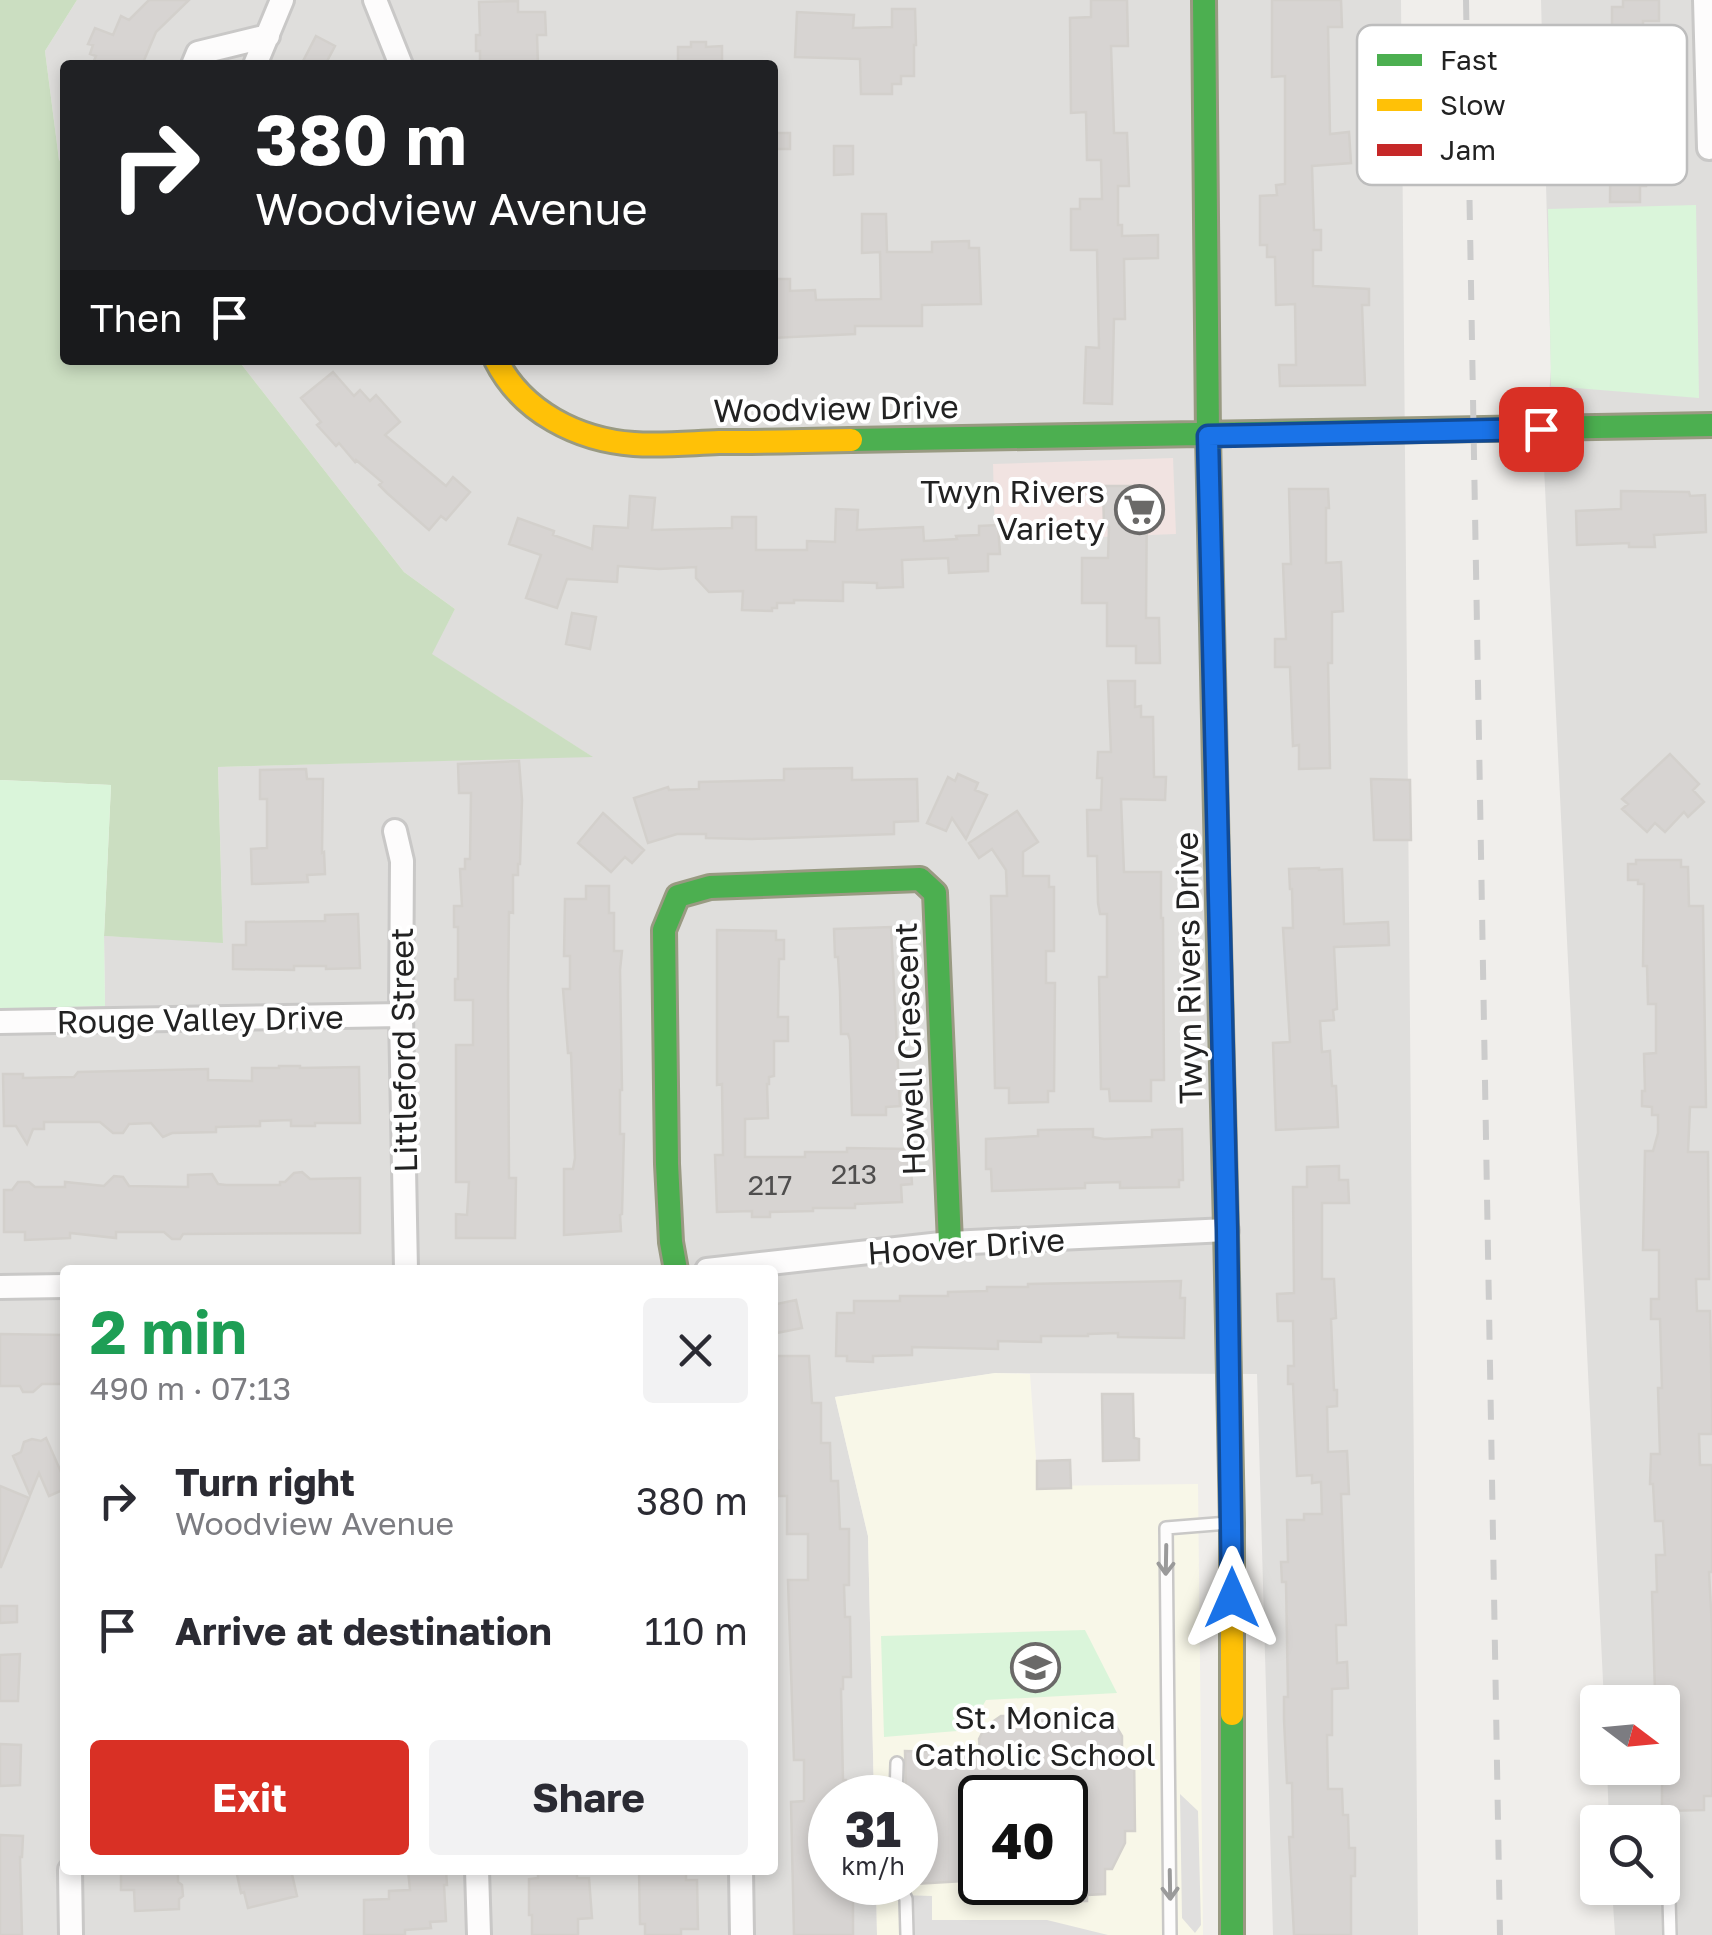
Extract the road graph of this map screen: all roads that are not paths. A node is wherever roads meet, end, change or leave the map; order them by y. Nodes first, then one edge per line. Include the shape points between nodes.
1 (282, 0) edge
2 (376, 0) edge
3 (1204, 0) edge
4 (1705, 0) edge
5 (268, 36) junction
6 (195, 60) edge
7 (256, 60) edge
8 (399, 60) edge
9 (1709, 148) dead end
10 (498, 365) edge
11 (1712, 426) edge
12 (1208, 436) junction
13 (394, 831) dead end
14 (401, 1015) junction
15 (0, 1022) edge
16 (1227, 1230) junction
17 (950, 1242) junction
18 (406, 1265) edge
19 (675, 1265) edge
20 (750, 1265) edge
21 (60, 1286) edge
22 (0, 1287) edge
23 (1232, 1523) junction
24 (897, 1763) dead end
25 (897, 1775) edge
26 (70, 1875) edge
27 (477, 1875) edge
28 (741, 1875) edge
29 (906, 1905) edge
30 (1669, 1905) edge
31 (71, 1935) edge
32 (479, 1935) edge
33 (742, 1935) edge
34 (906, 1935) edge
35 (1170, 1935) edge
36 (1232, 1935) edge
37 (1670, 1935) edge

1 - 5 street
2 - 8 street
3 - 12 street, Twyn Rivers Drive
4 - 9 street
5 - 6 street via 198,53
5 - 7 street
10 - 12 street, Woodview Drive via 538,411 582,434 633,444
11 - 12 street, Woodview Drive
12 - 16 street, Twyn Rivers Drive
13 - 14 street, Littleford Street via 402,861
14 - 15 street, Rouge Valley Drive
14 - 18 street, Littleford Street
16 - 17 street, Hoover Drive
16 - 23 street, Twyn Rivers Drive
17 - 19 street, Howell Crescent via 935,893 920,879 710,887 678,896 664,930
17 - 20 street, Hoover Drive
21 - 22 street
23 -> 35 lane via 1166,1528
23 - 36 street, Twyn Rivers Drive
24 - 25 lane
26 - 31 street
27 - 32 street
28 - 33 street
29 - 34 lane
30 - 37 lane

